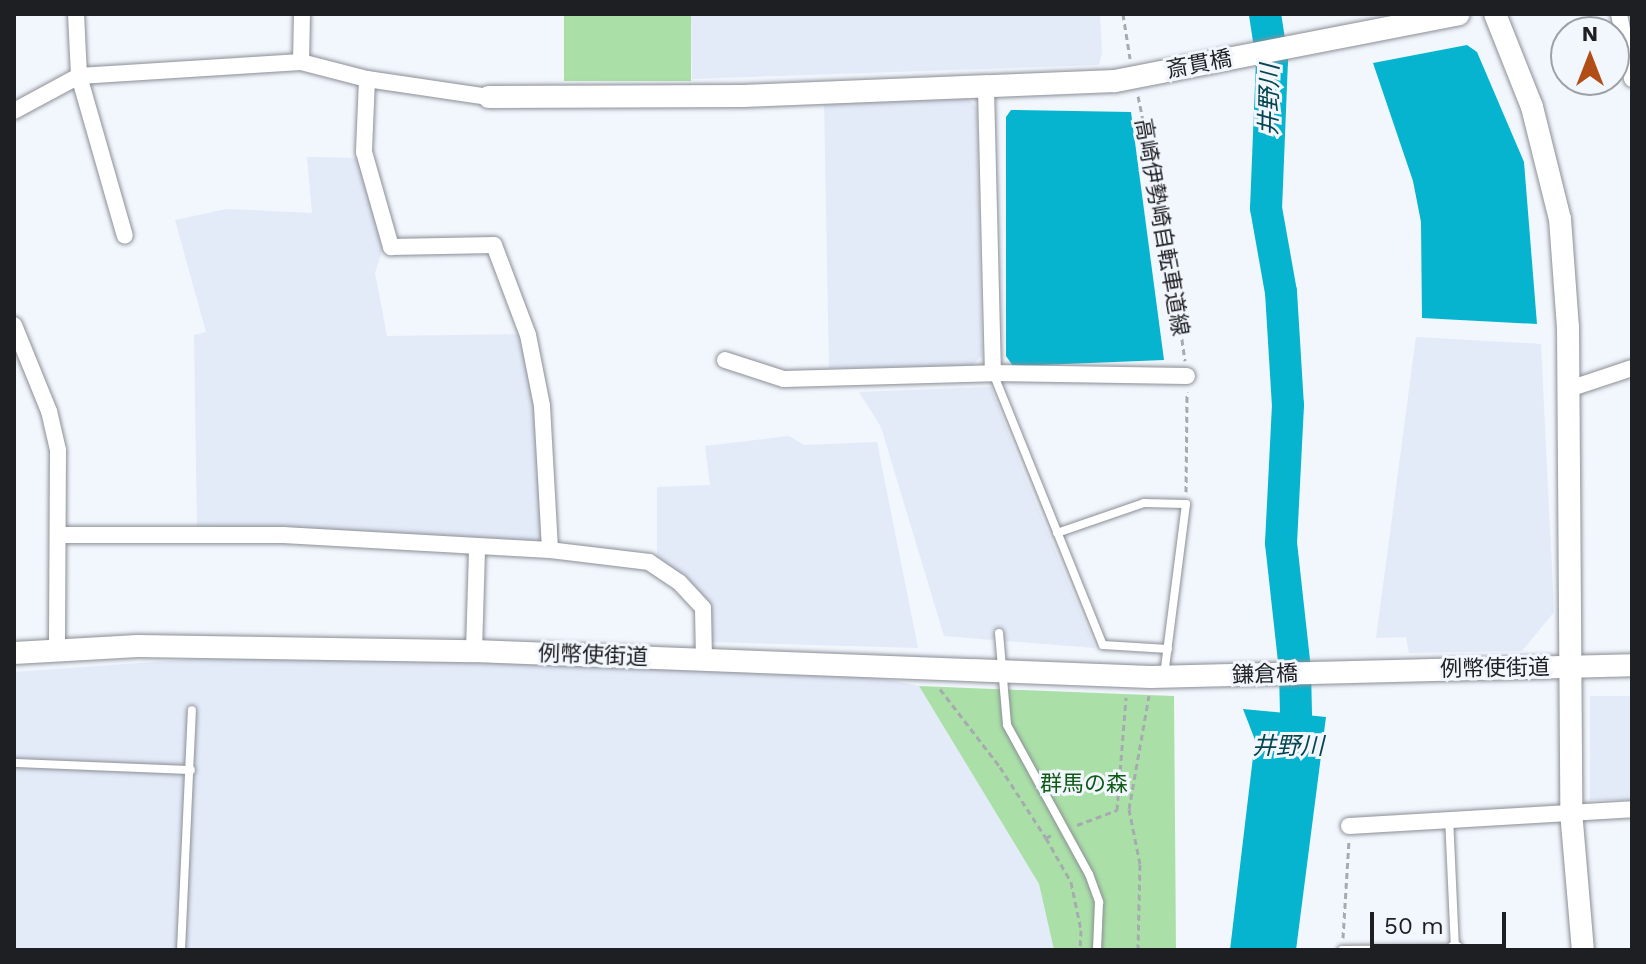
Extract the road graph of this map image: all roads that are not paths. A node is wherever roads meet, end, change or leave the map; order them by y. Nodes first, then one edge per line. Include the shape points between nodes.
1 (76, 14) edge
2 (302, 14) edge
3 (1459, 14) edge
4 (1495, 14) edge
5 (1619, 14) edge
6 (301, 62) junction
7 (79, 76) junction
8 (367, 79) junction
9 (1632, 79) edge
10 (986, 89) junction
11 (489, 97) joint
12 (14, 111) edge
13 (125, 236) dead end
14 (15, 328) edge
15 (725, 360) dead end
16 (1632, 368) edge
17 (1186, 371) road end
18 (993, 373) junction
19 (1569, 389) junction
20 (1057, 533) junction
21 (58, 535) junction
22 (477, 547) junction
23 (550, 550) junction
24 (999, 633) dead end
25 (57, 648) junction
26 (1168, 649) junction
27 (474, 651) junction
28 (14, 653) edge
29 (704, 660) junction
30 (1632, 665) edge
31 (1573, 666) junction
32 (1359, 671) joint
33 (1004, 672) junction
34 (1163, 677) junction
35 (192, 710) dead end
36 (14, 763) edge
37 (191, 770) junction
38 (1632, 809) edge
39 (1571, 811) junction
40 (1449, 817) junction
41 (1349, 826) road end
42 (181, 950) edge
43 (1097, 950) edge
44 (1342, 950) edge
45 (1455, 950) edge
46 (1583, 950) edge

1 - 7 street
2 - 6 street
3 - 10 street, 斎貫橋 via 1155,73
4 - 19 street via 1532,107 1560,219
5 - 9 street
6 - 7 street
6 - 8 street
7 - 12 street
7 - 13 street
8 - 11 street
8 - 23 street via 364,152 391,247 494,245 528,335 542,406
10 - 11 street, 斎貫橋
10 - 18 street
14 - 21 street via 49,411 58,450
15 - 18 street via 784,379
16 - 19 street
17 - 18 street
18 - 20 lane
19 - 31 street
20 - 26 lane via 1103,645
20 - 26 lane via 1144,503 1186,504
21 - 22 street via 283,535
21 - 25 street
22 - 23 street
22 - 27 street
23 - 29 street via 649,562 679,582 703,608
24 - 33 lane
25 - 27 street, 例幣使街道
25 - 28 street, 例幣使街道
26 - 34 lane
27 - 29 street, 例幣使街道
29 - 33 street, 例幣使街道
30 - 31 street, 例幣使街道
31 - 32 street, 例幣使街道
31 - 39 street
32 - 34 street, 鎌倉橋
33 - 34 street, 例幣使街道
33 - 43 lane via 1003,708 1010,733 1052,811 1068,828 1099,902
35 - 37 lane
36 - 37 lane
37 - 42 lane
38 - 39 street
39 - 40 street
39 - 46 street
40 - 41 street
40 - 45 lane
44 - 45 lane

